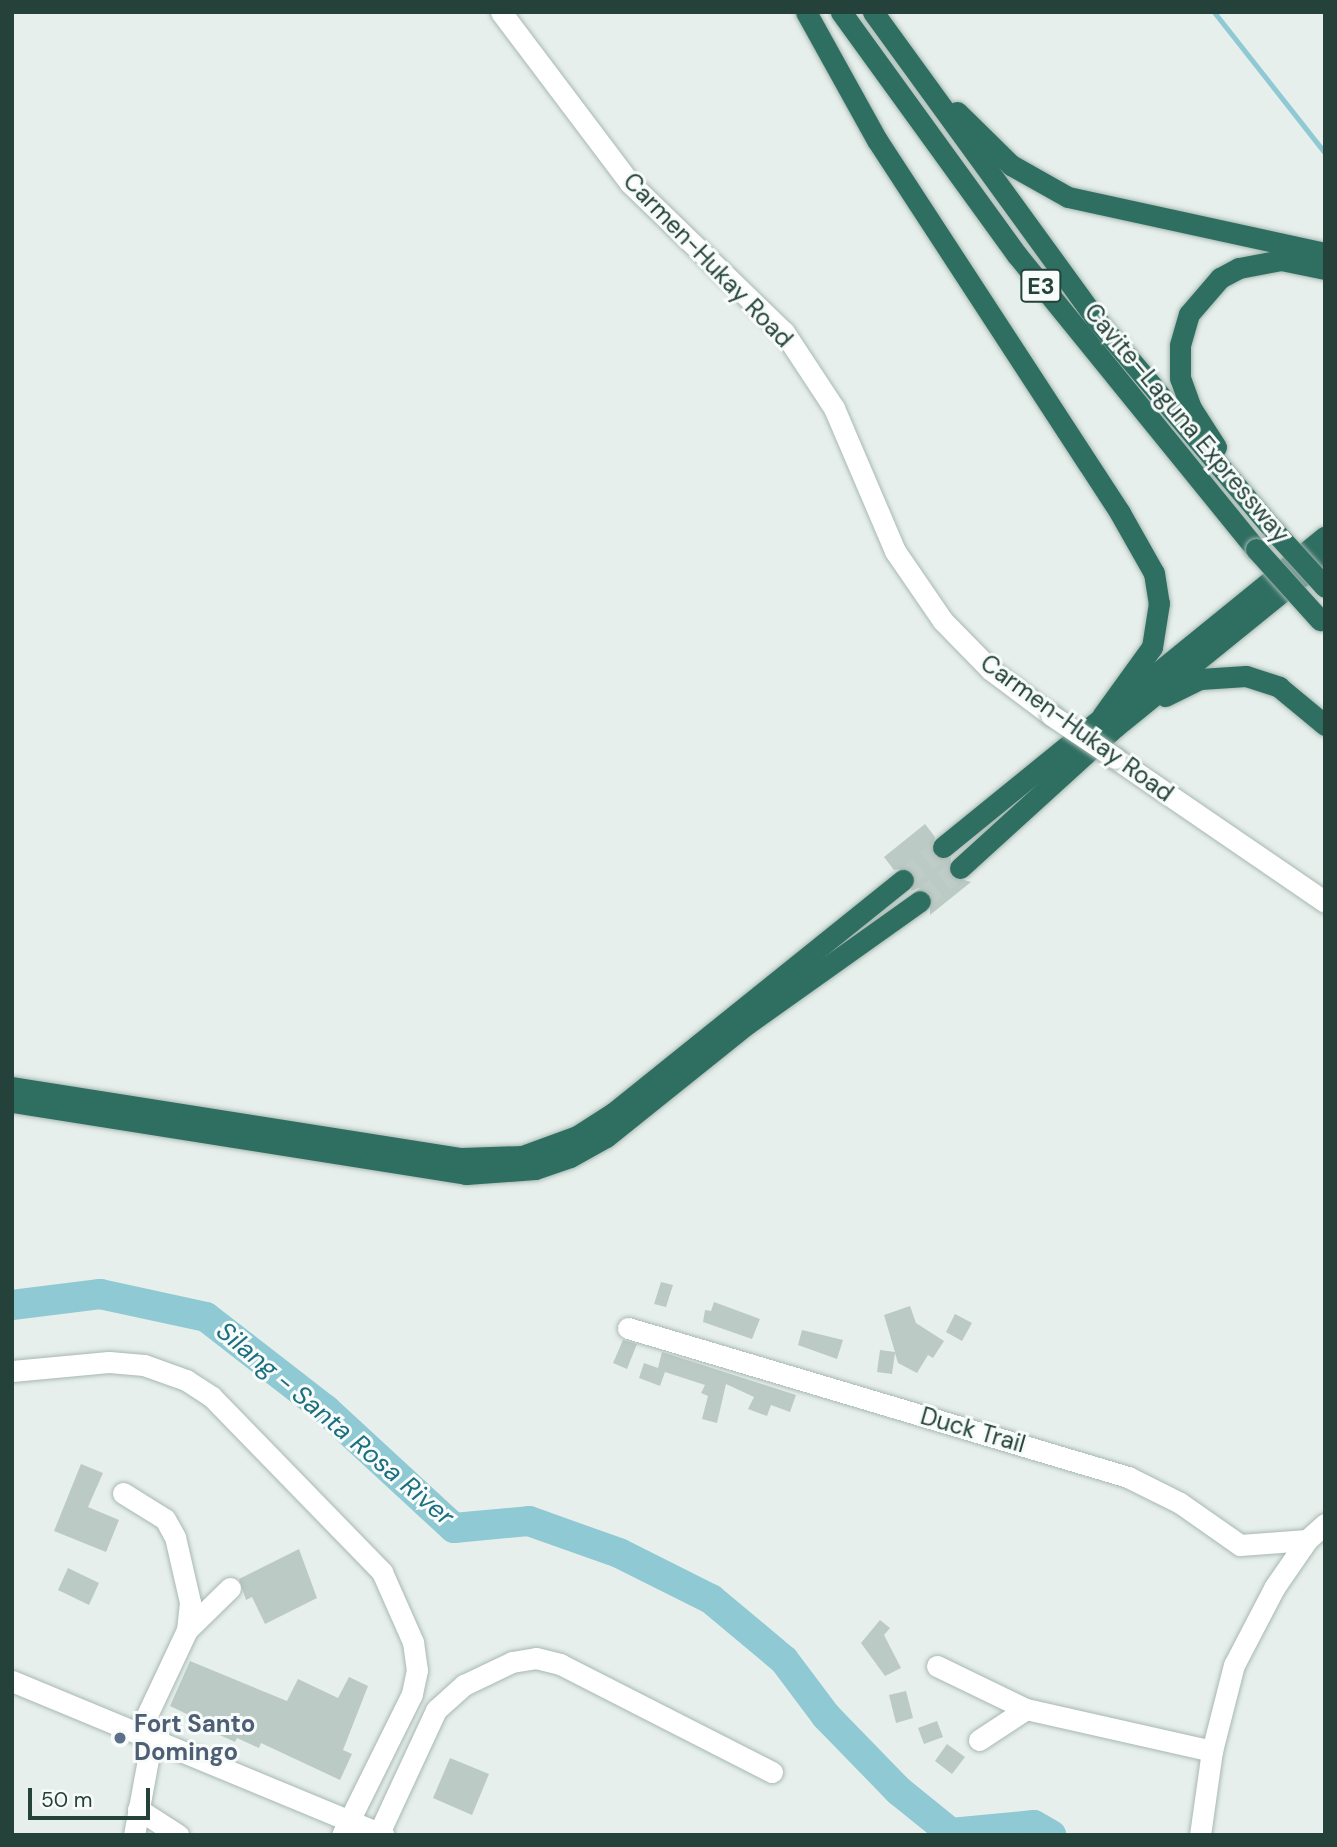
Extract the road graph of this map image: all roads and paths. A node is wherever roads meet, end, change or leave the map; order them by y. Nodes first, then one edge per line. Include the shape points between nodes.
1 (501, 12) edge
2 (806, 12) edge
3 (841, 12) edge
4 (873, 12) edge
5 (894, 43) junction
6 (1325, 253) edge
7 (1325, 269) edge
8 (1275, 532) junction
9 (1325, 537) edge
10 (1325, 557) edge
11 (1325, 587) edge
12 (1322, 623) edge
13 (1109, 721) junction
14 (1325, 725) edge
15 (943, 847) tunnel mouth
16 (960, 867) tunnel mouth
17 (902, 880) tunnel mouth
18 (920, 901) tunnel mouth
19 (1325, 902) edge
20 (12, 1087) edge
21 (12, 1102) edge
22 (628, 1328) dead end
23 (12, 1371) edge
24 (123, 1493) dead end
25 (1325, 1524) edge
26 (1307, 1540) junction
27 (230, 1588) dead end
28 (187, 1630) junction
29 (937, 1666) dead end
30 (12, 1681) edge
31 (1026, 1710) junction
32 (145, 1735) junction
33 (979, 1740) dead end
34 (1212, 1751) junction
35 (772, 1772) dead end
36 (138, 1810) junction
37 (345, 1826) edge
38 (377, 1831) edge
39 (134, 1835) edge
40 (178, 1835) edge
41 (1200, 1835) edge

1 - 19 street, Carmen-Hukay Road, bridge via 630,183 783,332 834,408 895,551 943,621 991,670 1051,715
2 - 13 highway via 884,150 1120,513 1154,573 1159,603 1152,647
3 - 12 highway, Cavite–Laguna Expressway / E3, bridge via 1039,284
4 - 5 highway, E3
5 - 6 highway via 996,152 1049,189 1093,205
5 - 8 highway, Cavite–Laguna Expressway / E3 via 1095,318
7 - 8 highway via 1282,260 1239,268 1202,296 1182,331 1179,362 1191,408
8 - 11 highway, Cavite–Laguna Expressway / E3, bridge
9 - 13 highway
10 - 13 highway
13 - 14 highway via 1179,688 1223,674 1268,681
13 - 15 highway
13 - 16 highway
17 - 20 highway via 604,1119 577,1136 522,1156 462,1158
18 - 21 highway via 747,1024 606,1137 535,1169 466,1174
22 - 26 street, Duck Trail via 1128,1477 1180,1503 1240,1545
23 - 37 street via 109,1362 144,1365 186,1380 212,1397 382,1572 413,1642 417,1670 412,1694
24 - 28 street via 164,1518 175,1537 190,1602
25 - 26 street
26 - 34 street via 1250,1628 1234,1665
27 - 28 street
28 - 32 street
29 - 31 street
30 - 32 street
31 - 33 street
31 - 34 street
32 - 36 street
32 - 37 street
34 - 41 street
35 - 38 street via 560,1664 536,1658 512,1662 464,1685 436,1710
36 - 39 street
36 - 40 street
37 - 38 street

